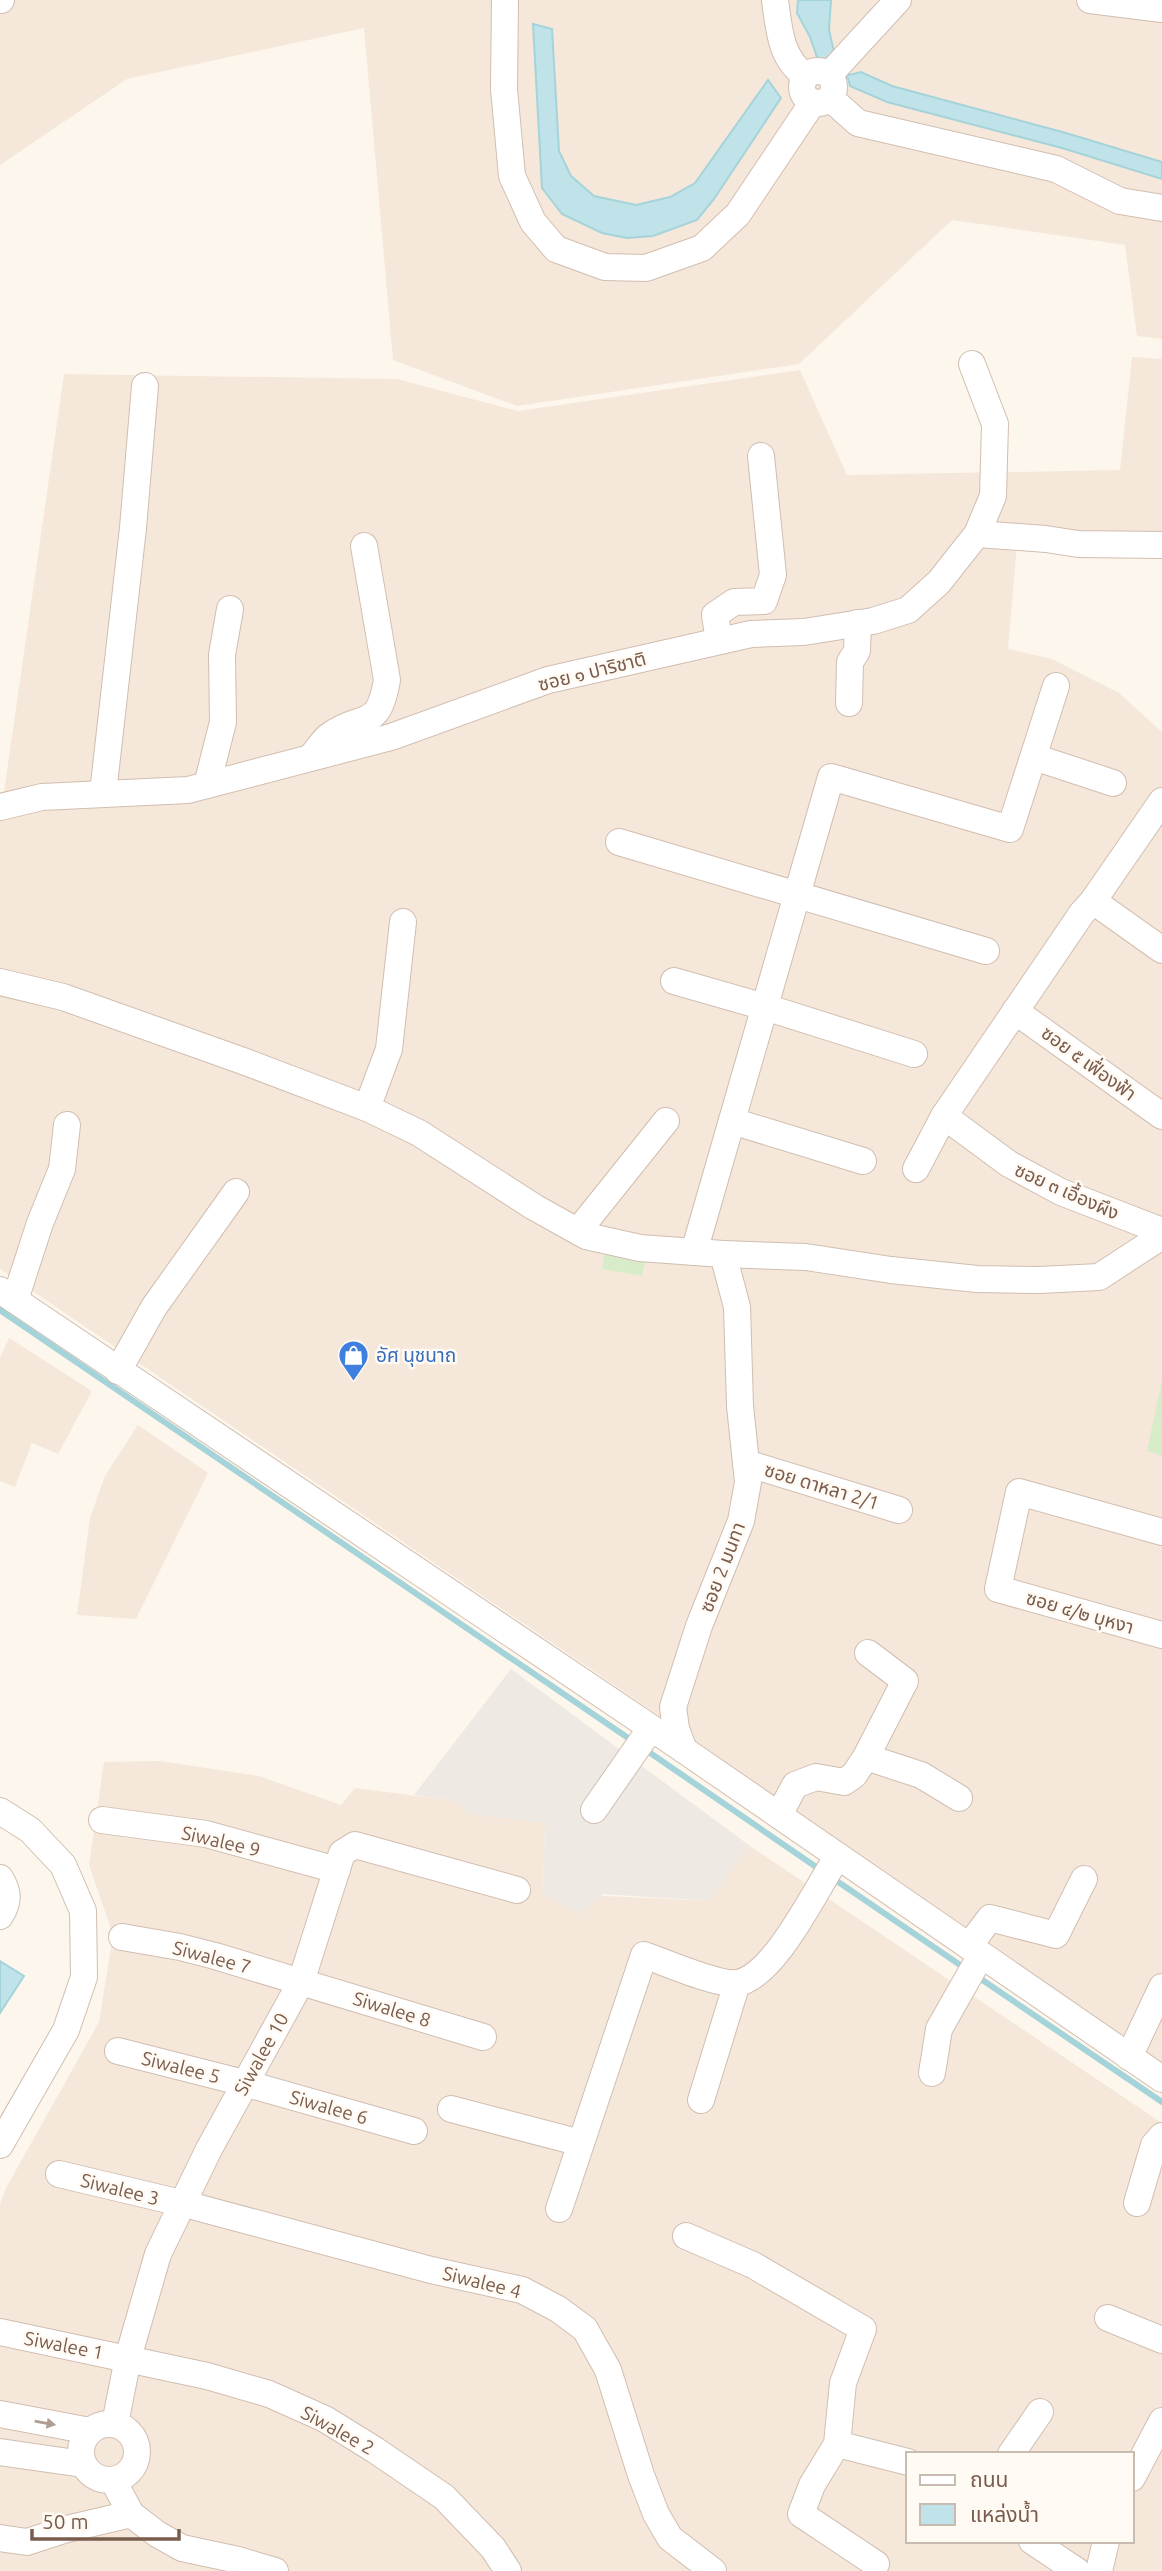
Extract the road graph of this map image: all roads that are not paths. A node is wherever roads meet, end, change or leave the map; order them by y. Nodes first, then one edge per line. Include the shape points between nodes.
1 (505, 0) edge
2 (775, 0) edge
3 (898, 0) edge
4 (1090, 0) edge
5 (1162, 9) edge
6 (826, 81) junction
7 (1162, 208) edge
8 (972, 364) dead end
9 (145, 386) dead end
10 (761, 456) dead end
11 (977, 534) junction
12 (1162, 539) edge
13 (364, 546) dead end
14 (230, 610) dead end
15 (858, 623) junction
16 (719, 641) junction
17 (1056, 686) dead end
18 (849, 703) dead end
19 (1034, 757) junction
20 (310, 759) junction
21 (1113, 783) dead end
22 (207, 785) junction
23 (103, 793) junction
24 (1162, 801) edge
25 (0, 807) edge
26 (619, 842) dead end
27 (797, 894) junction
28 (1093, 901) junction
29 (402, 922) dead end
30 (1162, 950) edge
31 (986, 951) dead end
32 (674, 981) dead end
33 (0, 982) edge
34 (765, 1007) junction
35 (1016, 1010) junction
36 (914, 1054) dead end
37 (368, 1108) junction
38 (944, 1116) junction
39 (1162, 1116) edge
40 (666, 1121) dead end
41 (732, 1121) junction
42 (67, 1125) dead end
43 (863, 1161) dead end
44 (916, 1169) dead end
45 (236, 1192) dead end
46 (578, 1231) junction
47 (1162, 1233) edge
48 (694, 1252) junction
49 (723, 1254) junction
50 (8, 1295) edge
51 (118, 1371) junction
52 (746, 1463) junction
53 (899, 1510) dead end
54 (1162, 1532) edge
55 (1162, 1635) edge
56 (868, 1653) dead end
57 (647, 1733) junction
58 (684, 1750) junction
59 (866, 1757) junction
60 (959, 1798) dead end
61 (594, 1810) dead end
62 (0, 1811) edge
63 (779, 1815) junction
64 (102, 1820) dead end
65 (830, 1868) junction
66 (337, 1870) junction
67 (0, 1878) edge
68 (1084, 1879) dead end
69 (517, 1890) dead end
70 (0, 1916) edge
71 (122, 1937) dead end
72 (975, 1950) junction
73 (301, 1982) junction
74 (737, 1983) junction
75 (1162, 1987) edge
76 (483, 2037) dead end
77 (118, 2052) dead end
78 (1129, 2057) junction
79 (932, 2073) dead end
80 (1162, 2079) edge
81 (244, 2083) junction
82 (701, 2100) dead end
83 (451, 2109) dead end
84 (414, 2131) dead end
85 (1162, 2136) edge
86 (581, 2143) junction
87 (0, 2145) edge
88 (59, 2174) dead end
89 (181, 2203) junction
90 (1137, 2203) dead end
91 (559, 2209) dead end
92 (686, 2236) dead end
93 (1108, 2318) dead end
94 (0, 2332) edge
95 (1162, 2340) edge
96 (128, 2358) junction
97 (1040, 2412) dead end
98 (0, 2414) edge
99 (1162, 2422) edge
100 (102, 2427) junction
101 (837, 2444) junction
102 (0, 2452) edge
103 (1012, 2452) edge
104 (906, 2461) edge
105 (83, 2464) junction
106 (1134, 2474) edge
107 (113, 2480) junction
108 (131, 2514) junction
109 (0, 2539) edge
110 (1035, 2543) edge
111 (1106, 2543) edge
112 (180, 2560) edge
113 (876, 2564) dead end
114 (275, 2571) edge
115 (508, 2571) edge
116 (713, 2571) edge
117 (1077, 2571) edge
118 (1099, 2571) edge

1 - 6 street via 504,89 512,176 533,222 556,249 605,267 646,268 702,248 738,214
2 - 6 street via 782,46 796,70
3 - 6 street
4 - 5 street
6 - 7 street via 858,123 1056,169 1120,201
8 - 11 street, ซอย ๑ ปาริชาติ via 995,424 993,496
9 - 23 street
10 - 16 street via 773,575 764,601 734,602 715,615
11 - 12 street via 1078,544
11 - 15 street, ซอย ๑ ปาริชาติ via 939,582 908,610
13 - 20 street via 387,680 384,701 376,714 328,736
14 - 22 street via 222,655 223,722
15 - 16 street, ซอย ๑ ปาริชาติ
15 - 18 street via 857,652 850,662
16 - 20 street, ซอย ๑ ปาริชาติ via 548,680 391,737
17 - 19 street
19 - 21 street
19 - 27 street via 1010,829 831,777
20 - 22 street, ซอย ๑ ปาริชาติ
22 - 23 street, ซอย ๑ ปาริชาติ via 188,790
23 - 25 street, ซอย ๑ ปาริชาติ via 42,797
24 - 28 street
26 - 27 street
27 - 31 street
27 - 34 street
28 - 30 street
28 - 35 street
29 - 37 street via 389,1049
32 - 34 street
33 - 37 street via 63,997
34 - 36 street
34 - 41 street
35 - 38 street
35 - 39 street, ซอย ๕ เฟื่องฟ้า
37 - 46 street via 419,1133
38 - 44 street
38 - 47 street, ซอย ๓ เอื้องผึง via 1009,1164 1061,1192
40 - 46 street
41 - 43 street
41 - 48 street
42 - 50 street via 62,1169
45 - 51 street via 154,1307
46 - 48 street via 640,1248
47 - 49 street via 1099,1277 1039,1280 977,1279 806,1257
48 - 49 street
49 - 52 street, ซอย 2 มนทา via 737,1307
50 - 51 street
51 - 57 street
52 - 53 street, ซอย ดาหลา 2/1
52 - 58 street, ซอย 2 มนทา via 748,1482 741,1521 673,1707
54 - 55 street, ซอย ๔/๒ บุหงา via 1020,1492 998,1589
56 - 59 street via 905,1681
57 - 58 street
57 - 61 street
58 - 63 street
59 - 60 street via 921,1775
59 - 63 street via 854,1776 844,1782 816,1777 795,1785
62 - 87 street via 30,1830 63,1865 83,1911 84,1977 66,2030
63 - 65 street
64 - 66 street, Siwalee 9 via 206,1834
65 - 72 street
65 - 74 street via 769,1963 759,1974
66 - 69 street, Siwalee 10 via 342,1853 355,1845
66 - 73 street, Siwalee 10
67 - 70 street via 7,1888
68 - 72 street via 1056,1935 990,1917
71 - 73 street, Siwalee 7 via 180,1947
72 - 78 street
72 - 79 street via 939,2029
73 - 76 street, Siwalee 8
73 - 81 street, Siwalee 10
74 - 82 street
74 - 86 street via 644,1955
75 - 78 street
77 - 81 street, Siwalee 5
78 - 80 street
81 - 84 street, Siwalee 6
81 - 89 street, Siwalee 10
83 - 86 street
85 - 90 street via 1154,2145
86 - 91 street
88 - 89 street, Siwalee 3
89 - 96 street, Siwalee 10 via 158,2254
89 - 116 street, Siwalee 4 via 366,2254 522,2290 558,2309 585,2329 608,2370 640,2475 670,2538
92 - 101 street via 753,2264 863,2329 843,2383
93 - 95 street
94 - 96 street, Siwalee 1
96 - 100 street, Siwalee 10
96 - 115 street, Siwalee 2 via 269,2394 325,2419 444,2497 493,2548
97 - 103 street
98 -> 100 street
99 - 106 street
100 - 105 street via 81,2446
100 - 107 street via 131,2432 138,2448 135,2466
101 - 104 street
101 - 113 street via 811,2485 801,2514
102 - 105 street
105 - 107 street via 96,2477
107 - 108 street
108 - 109 street via 27,2542
108 - 112 street
110 - 117 street
111 - 118 street
112 - 114 street via 238,2560

